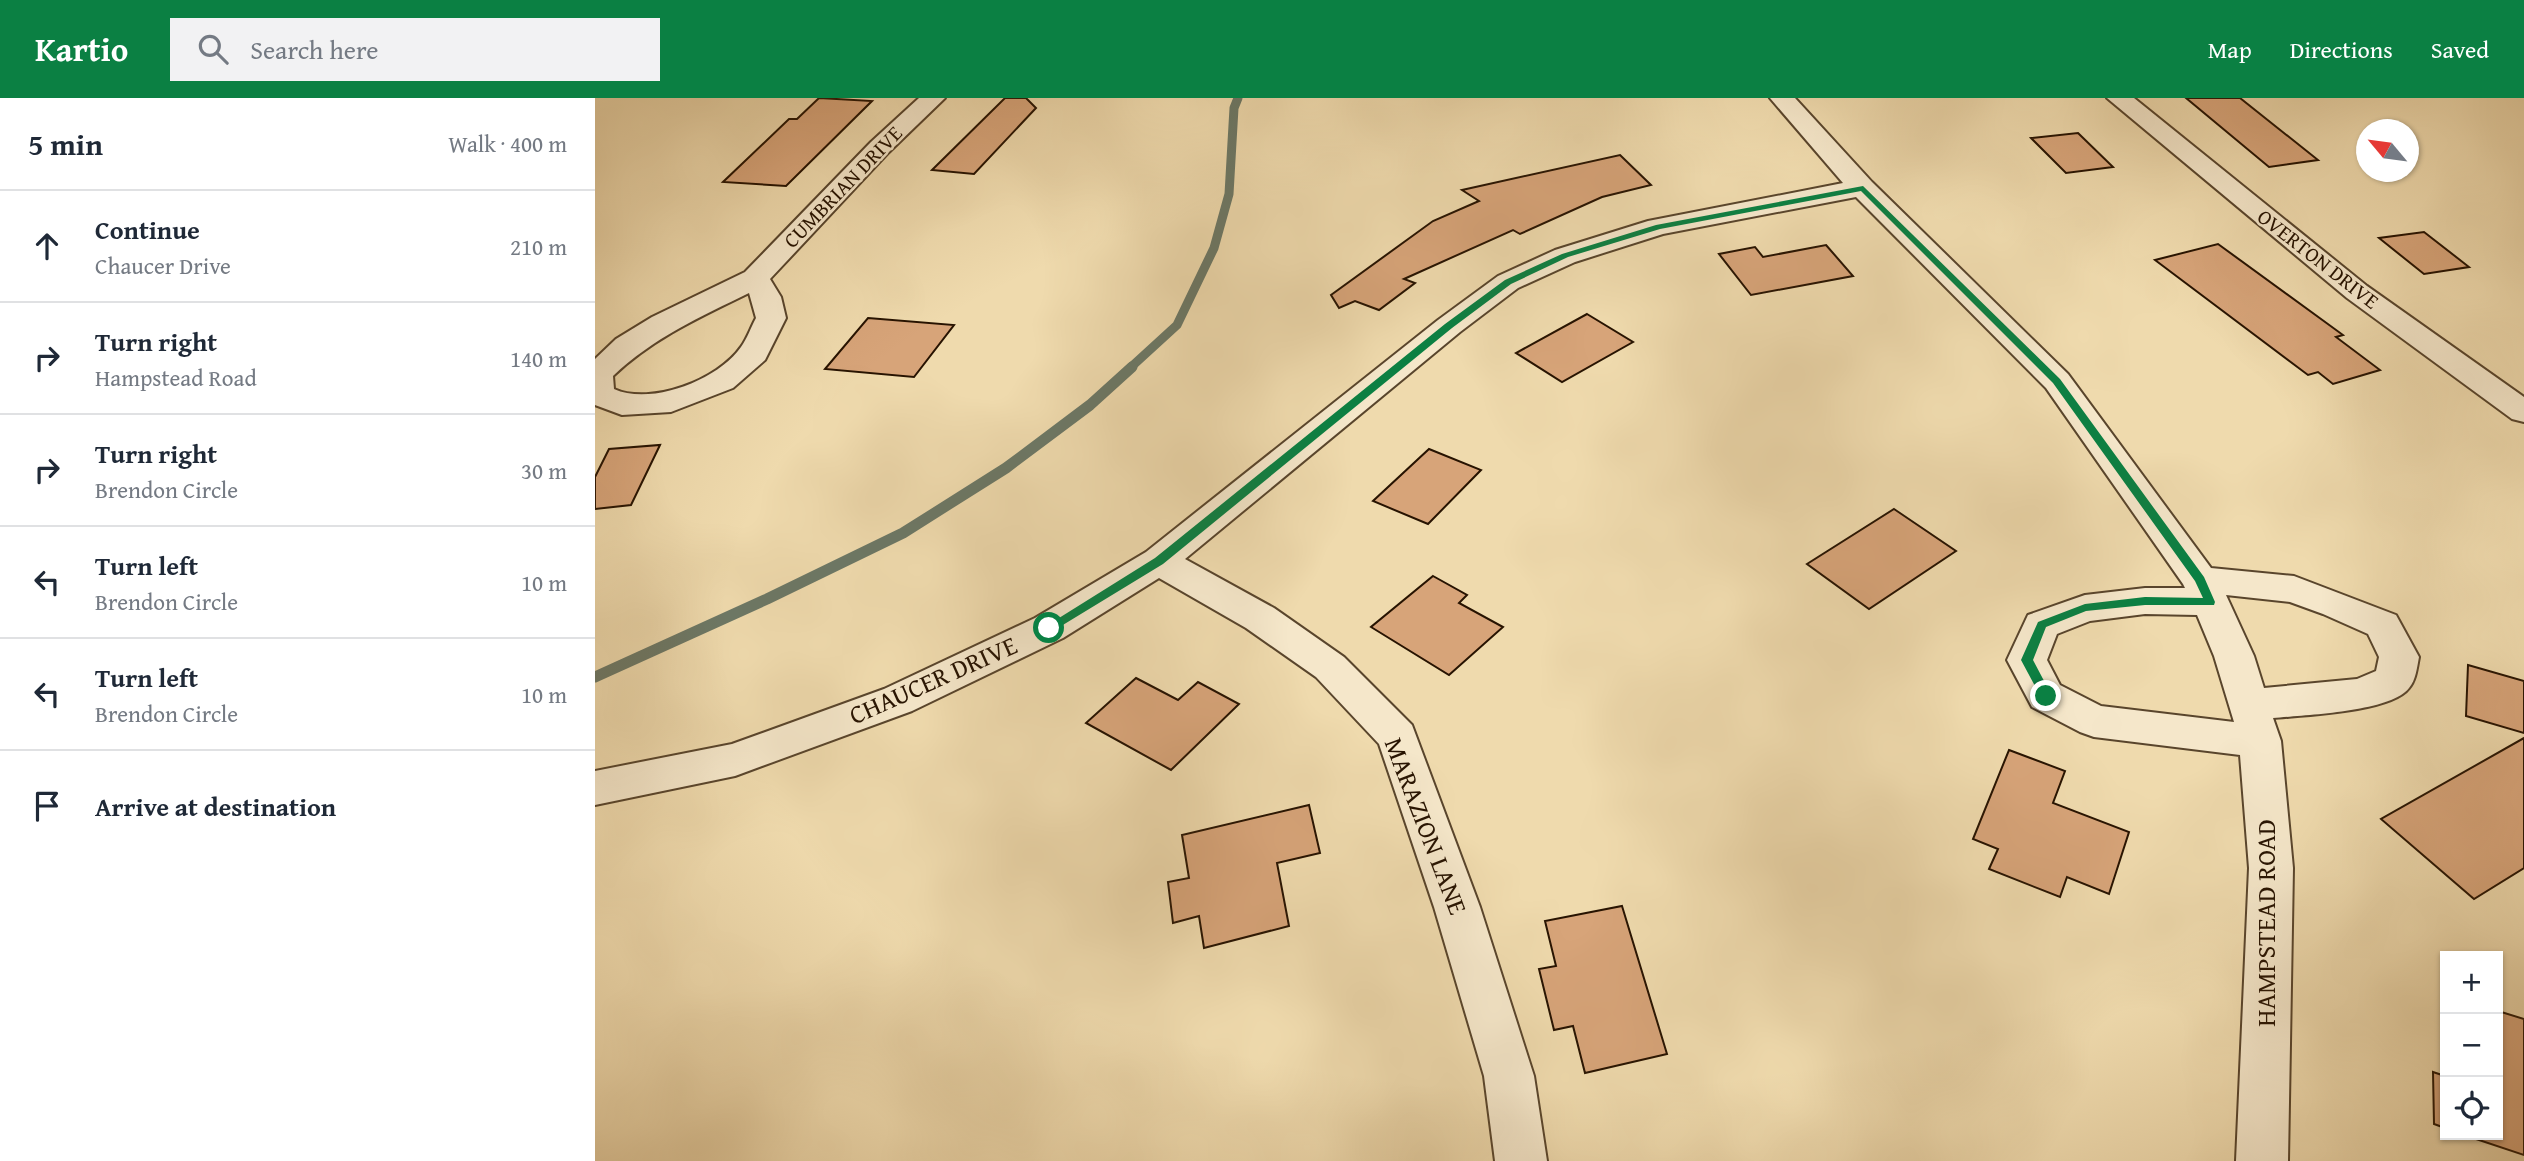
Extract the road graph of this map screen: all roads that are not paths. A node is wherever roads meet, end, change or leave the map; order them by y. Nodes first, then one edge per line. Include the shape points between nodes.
1 (933, 98) edge
2 (1782, 98) edge
3 (2119, 98) edge
4 (1863, 188) junction
5 (755, 278) junction
6 (2524, 412) edge
7 (1159, 561) junction
8 (2205, 591) junction
9 (2254, 723) junction
10 (595, 789) edge
11 (1521, 1161) edge
12 (2262, 1161) edge

1 - 5 street, CUMBRIAN DRIVE
2 - 4 street, HAMPSTEAD ROAD
3 - 6 street, OVERTON DRIVE via 2357,292
4 - 7 street, CHAUCER DRIVE via 1658,227 1565,256 1508,282
4 - 8 street, HAMPSTEAD ROAD via 2057,381
5 - 5 street, CUMBRIAN DRIVE via 627,346 597,374 598,394 622,405 671,402 722,381 754,353 771,318
7 - 10 street, CHAUCER DRIVE via 1049,628 898,700 735,760
7 - 11 street, MARAZION LANE via 1260,618 1331,667 1397,736 1509,1076
8 - 9 street, HAMPSTEAD ROAD via 2234,656
8 - 9 street via 2294,589 2382,625 2399,657 2394,680 2362,694
8 - 9 street via 2085,608 2042,625 2027,660 2046,696 2094,721
9 - 12 street, HAMPSTEAD ROAD via 2271,868

